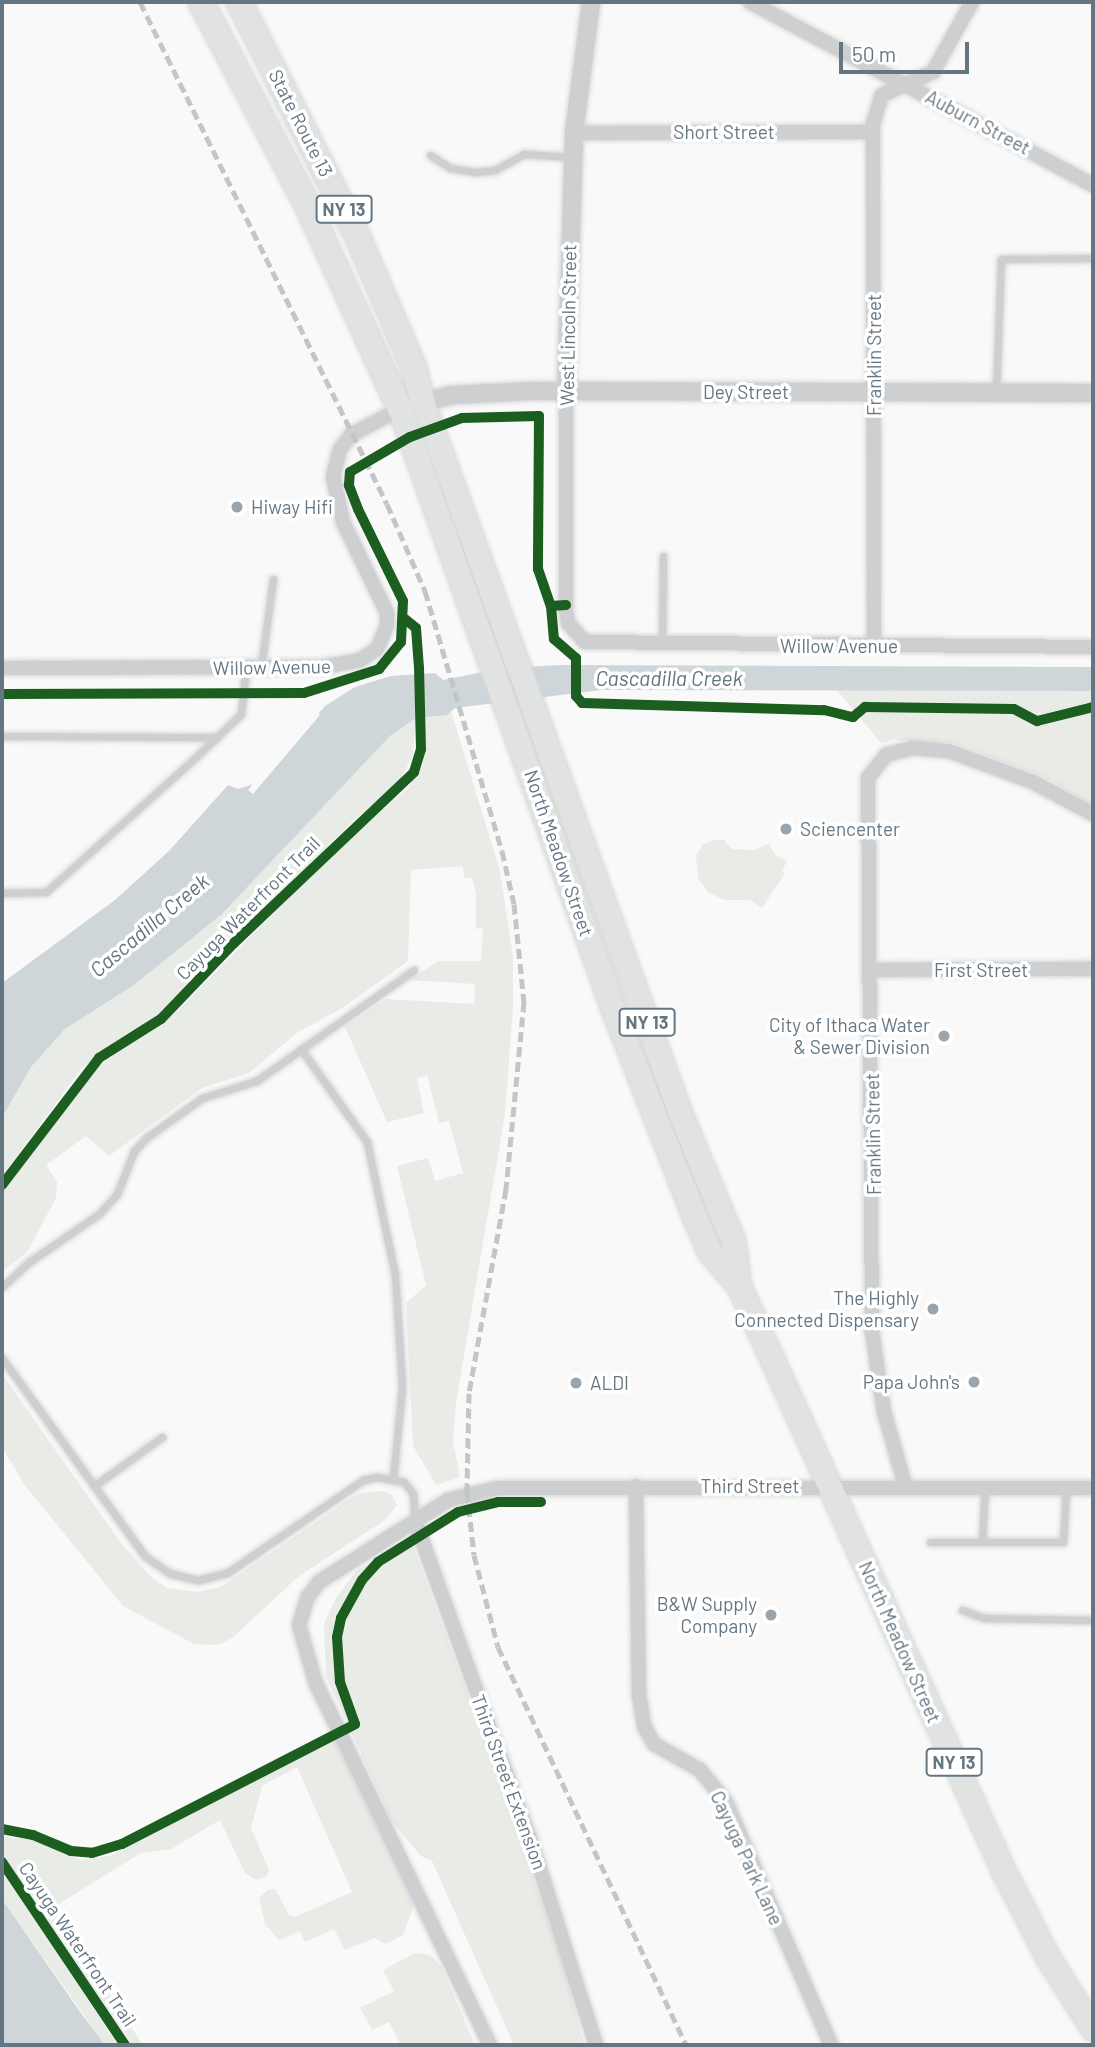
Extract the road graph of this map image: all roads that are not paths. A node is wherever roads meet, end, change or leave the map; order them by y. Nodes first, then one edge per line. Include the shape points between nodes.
1 (201, 2) edge
2 (239, 2) edge
3 (592, 2) edge
4 (750, 2) edge
5 (972, 2) edge
6 (908, 84) junction
7 (873, 132) junction
8 (574, 133) junction
9 (430, 155) dead end
10 (573, 158) junction
11 (1093, 185) edge
12 (1093, 258) edge
13 (566, 392) junction
14 (874, 393) junction
15 (996, 393) junction
16 (1093, 393) edge
17 (411, 405) junction
18 (663, 556) dead end
19 (273, 579) dead end
20 (585, 642) joint
21 (662, 645) junction
22 (874, 646) junction
23 (1093, 647) edge
24 (2, 668) edge
25 (253, 668) junction
26 (2, 736) edge
27 (217, 737) junction
28 (1093, 814) edge
29 (2, 893) edge
30 (414, 970) dead end
31 (870, 970) junction
32 (1093, 970) edge
33 (301, 1049) junction
34 (739, 1286) junction
35 (2, 1287) edge
36 (2, 1358) edge
37 (162, 1437) dead end
38 (393, 1478) junction
39 (905, 1485) junction
40 (94, 1486) junction
41 (636, 1486) junction
42 (831, 1486) junction
43 (985, 1487) junction
44 (1066, 1488) junction
45 (1093, 1488) edge
46 (415, 1521) junction
47 (930, 1542) dead end
48 (982, 1542) junction
49 (962, 1610) dead end
50 (1093, 1620) edge
51 (1093, 2029) edge
52 (490, 2045) edge
53 (596, 2045) edge
54 (831, 2045) edge

1 - 17 highway, NY 13
2 - 17 highway, State Route 13 / NY 13 via 353,229 410,358
3 - 8 street, West Lincoln Street
4 - 6 street, Auburn Street
5 - 6 street via 933,72
6 - 7 street, Franklin Street via 882,95 876,104
6 - 11 street, Auburn Street
7 - 8 street, Short Street
7 - 14 street, Franklin Street
8 - 10 street, West Lincoln Street
9 - 10 lane via 450,168 475,172 495,170 524,154
10 - 13 street, West Lincoln Street
12 - 15 lane via 1001,259
13 - 14 street, Dey Street
13 - 17 street, Dey Street via 497,393
13 - 20 street, West Lincoln Street via 566,610 568,623
14 - 15 street, Dey Street
14 - 22 street, Franklin Street
15 - 16 street, Dey Street
17 - 25 street, Willow Avenue via 351,435 340,449 333,477 342,522 387,612 376,649 341,666
17 - 34 highway, North Meadow Street / NY 13 via 508,628 681,1116 733,1241
17 - 34 highway, North Meadow Street / NY 13 via 528,764 664,1143 709,1251
18 - 21 lane
19 - 25 lane
20 - 21 street, Willow Avenue
21 - 22 street, Willow Avenue
22 - 23 street, Willow Avenue
24 - 25 street, Willow Avenue
25 - 27 lane via 241,714
26 - 27 lane
27 - 29 lane via 46,892
28 - 31 street, Franklin Street via 1033,782 949,751 913,748 886,755 868,778
30 - 33 lane
31 - 32 street, First Street
31 - 39 street, Franklin Street via 872,1331 882,1401
33 - 35 lane via 256,1081 202,1098 146,1138 134,1151 117,1194 99,1214 29,1262
33 - 38 lane via 366,1142 395,1275 402,1387
34 - 42 highway, North Meadow Street / NY 13
36 - 40 lane
37 - 40 lane
38 - 40 lane via 363,1480 240,1566 198,1580 169,1573 150,1561
38 - 46 lane via 413,1494
39 - 42 street, Third Street
39 - 43 street, Third Street
41 - 42 street, Third Street
41 - 46 street, Third Street via 467,1492
41 - 54 street, Cayuga Park Lane via 639,1694 644,1726 654,1744 700,1770 726,1802
42 - 51 highway, North Meadow Street / NY 13 via 1004,1872 1047,1956
43 - 44 street, Third Street
43 - 48 lane
44 - 45 street, Third Street
44 - 48 lane via 1063,1542
46 - 52 street, Third Street via 319,1582 307,1598 299,1625 316,1684
46 - 53 street, Third Street Extension via 530,1838
47 - 48 lane
49 - 50 lane via 984,1618

